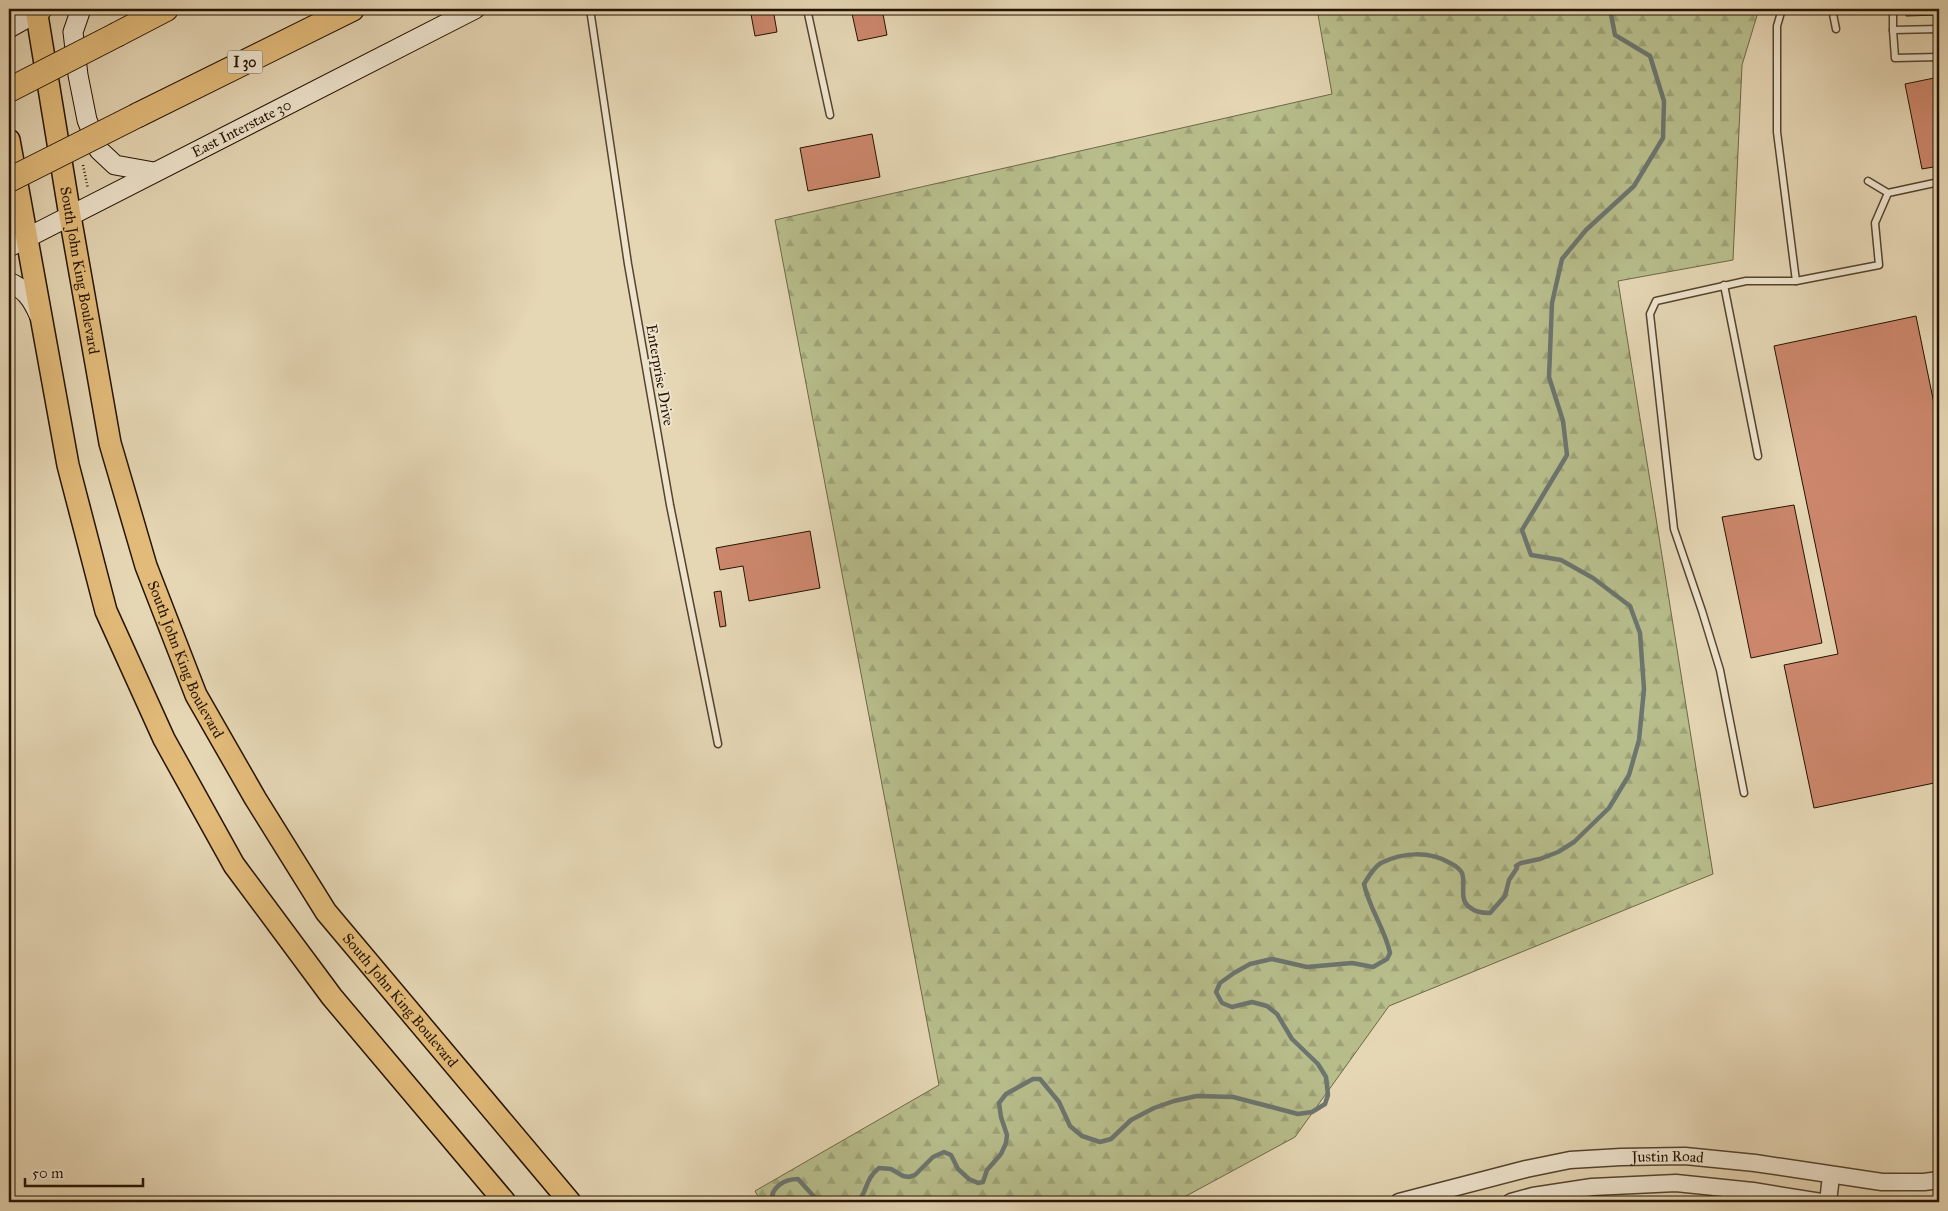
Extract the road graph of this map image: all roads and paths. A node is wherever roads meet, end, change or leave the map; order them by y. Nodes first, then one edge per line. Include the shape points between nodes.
1 (81, 9) edge
2 (166, 9) edge
3 (352, 9) edge
4 (475, 9) edge
5 (590, 9) edge
6 (807, 9) edge
7 (1782, 9) edge
8 (1832, 9) edge
9 (1893, 9) edge
10 (38, 10) edge
11 (9, 28) edge
12 (1836, 28) dead end
13 (1939, 29) edge
14 (1893, 30) junction
15 (1939, 57) edge
16 (50, 69) junction
17 (9, 73) edge
18 (9, 90) edge
19 (830, 115) dead end
20 (9, 140) edge
21 (85, 142) junction
22 (154, 172) junction
23 (9, 180) edge
24 (1868, 181) dead end
25 (1939, 182) edge
26 (1888, 193) junction
27 (9, 196) edge
28 (70, 216) junction
29 (17, 243) edge
30 (9, 282) edge
31 (1796, 282) junction
32 (1724, 285) junction
33 (41, 319) junction
34 (1758, 456) dead end
35 (718, 744) dead end
36 (1744, 793) dead end
37 (1831, 1176) junction
38 (1939, 1180) edge
39 (505, 1202) edge
40 (570, 1202) edge
41 (1400, 1202) edge
42 (1511, 1202) edge
43 (1821, 1202) edge
44 (1828, 1202) edge

1 - 22 main road via 74,32 78,74 87,120 99,150 115,165
2 - 16 highway, bridge
3 - 21 highway, I 30, bridge
4 - 22 main road, East Interstate 30
5 - 35 lane, Enterprise Drive via 628,264 670,505
6 - 19 lane
7 - 31 lane via 1777,26 1777,132
8 - 12 lane
9 - 14 lane
10 - 11 main road
10 - 28 main road, South John King Boulevard
13 - 14 lane
14 - 15 lane via 1895,58
16 - 17 highway via 26,64
16 - 18 highway, bridge
20 - 29 main road
21 - 23 highway, I 30, bridge
21 - 27 highway via 76,161
22 - 28 main road, East Interstate 30
24 - 26 lane
25 - 26 lane
26 - 31 lane via 1875,223 1879,265
28 - 29 main road, East Interstate 30
28 - 40 main road, South John King Boulevard via 110,443 146,566 196,694 255,798 326,912
29 - 33 main road
30 - 33 main road via 31,298
31 - 32 lane via 1746,280
32 - 34 lane
32 - 36 lane via 1656,301 1650,314 1674,529 1720,670
33 - 39 main road via 68,465 106,611 164,739 234,865 332,997
37 - 38 street, Justin Road via 1882,1182
37 - 41 street, Justin Road via 1685,1156 1570,1160
37 - 44 street
42 - 43 street, Justin Road via 1592,1188 1676,1183

